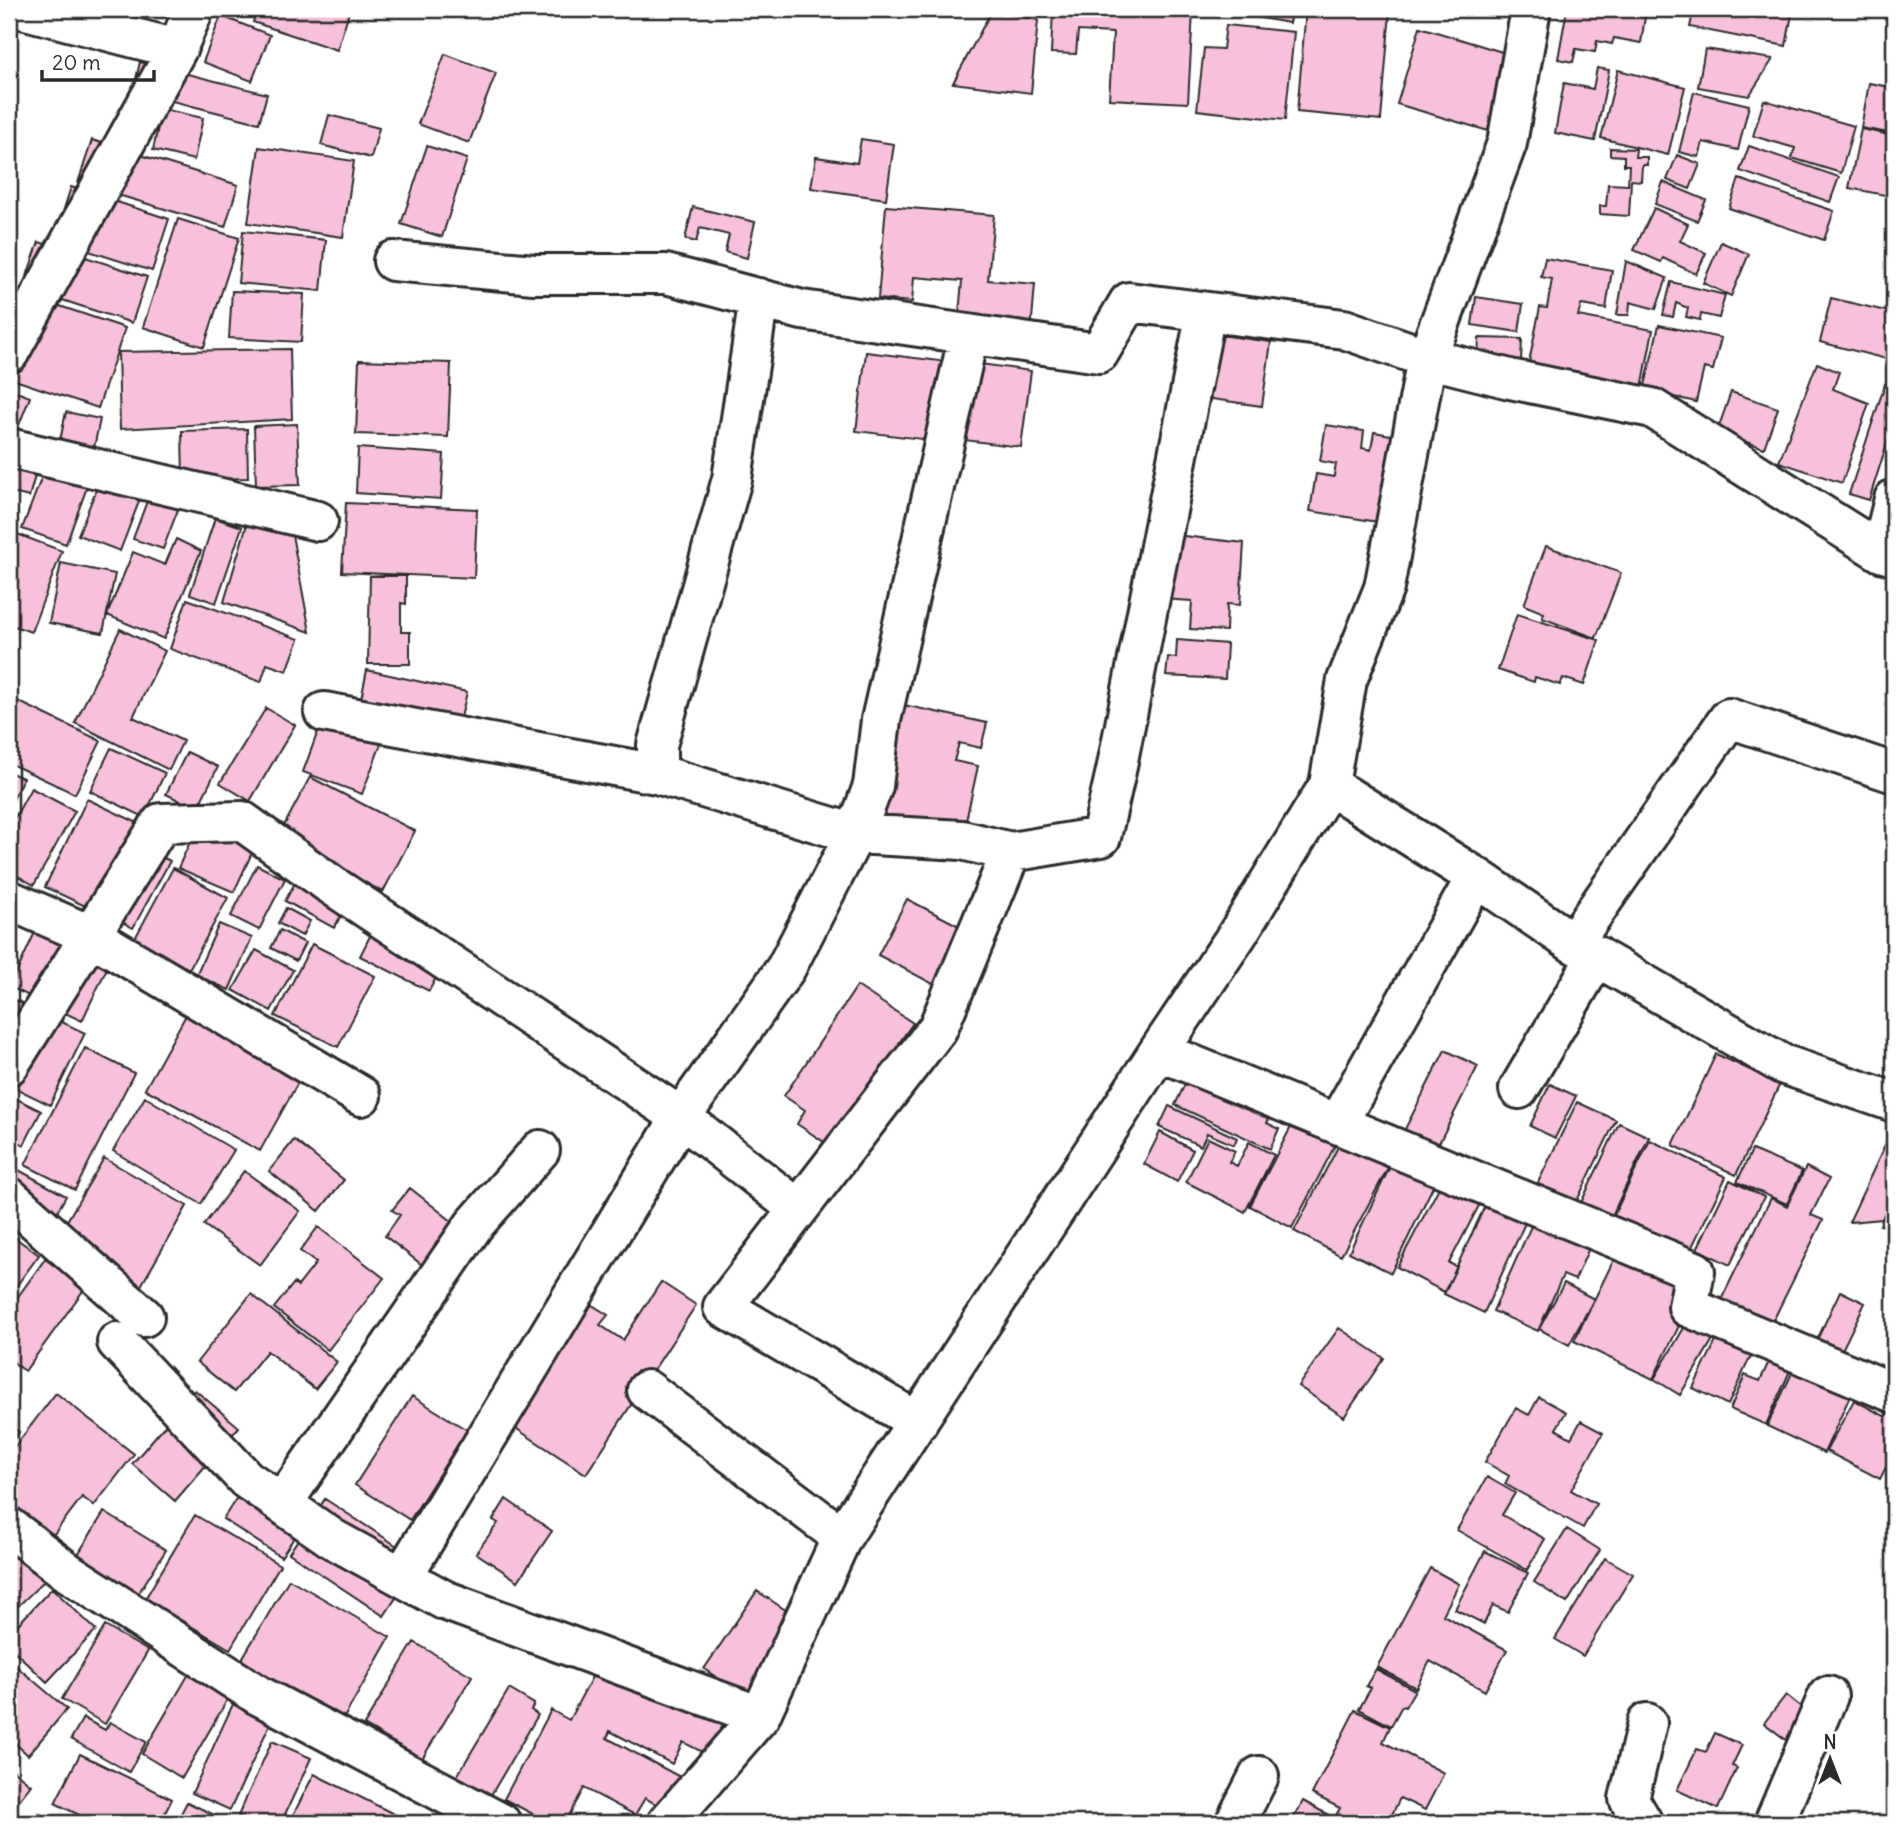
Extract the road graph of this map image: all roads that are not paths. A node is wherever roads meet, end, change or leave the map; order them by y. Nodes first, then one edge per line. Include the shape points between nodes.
1 (22, 9) edge
2 (194, 9) edge
3 (1531, 9) edge
4 (177, 49) junction
5 (393, 261) dead end
6 (758, 298) junction
7 (1206, 312) junction
8 (969, 334) junction
9 (9, 353) edge
10 (1427, 358) junction
11 (9, 448) edge
12 (1894, 499) edge
13 (318, 521) dead end
14 (1888, 554) edge
15 (324, 712) dead end
16 (657, 774) junction
17 (1894, 774) edge
18 (1329, 785) junction
19 (855, 834) junction
20 (1011, 852) junction
21 (1475, 877) junction
22 (9, 900) edge
23 (90, 935) junction
24 (1585, 949) junction
25 (1159, 1051) junction
26 (9, 1065) edge
27 (1518, 1089) dead end
28 (361, 1096) dead end
29 (1894, 1102) edge
30 (681, 1117) junction
31 (1338, 1124) junction
32 (540, 1150) dead end
33 (9, 1197) edge
34 (798, 1209) junction
35 (144, 1317) dead end
36 (117, 1342) dead end
37 (647, 1390) dead end
38 (1894, 1393) edge
39 (918, 1422) junction
40 (282, 1504) junction
41 (9, 1527) edge
42 (842, 1538) junction
43 (402, 1577) junction
44 (1828, 1696) dead end
45 (760, 1716) junction
46 (1647, 1723) dead end
47 (1259, 1776) dead end
48 (501, 1823) edge
49 (667, 1823) edge
50 (1235, 1823) edge
51 (1643, 1823) edge
52 (1774, 1823) edge

1 - 4 street
2 - 4 street
3 - 10 street via 1507,143
4 - 9 street
5 - 6 street via 534,274 666,274
6 - 8 street via 802,310
6 - 16 street via 732,479 657,744
7 - 8 street via 1129,302 1099,353
7 - 10 street via 1344,329
7 - 20 street via 1101,837
8 - 19 street via 881,720 873,786
10 - 14 street via 1651,408
10 - 18 street via 1384,587 1347,680
11 - 13 street
12 - 14 street
15 - 16 street
16 - 19 street
17 - 24 street via 1729,718
18 - 21 street
18 - 25 street
19 - 20 street via 962,840
19 - 30 street via 786,968
20 - 34 street via 939,1028
21 - 24 street
21 - 31 street
22 - 23 street
23 - 26 street
23 - 28 street
23 - 30 street via 161,823 242,821
24 - 27 street
24 - 29 street via 1782,1064
25 - 31 street
25 - 39 street
30 - 34 street
30 - 43 street
31 - 38 street via 1695,1271 1688,1307
32 - 40 street via 474,1225
33 - 35 street
34 - 39 street via 723,1307
36 - 40 street via 246,1479
37 - 42 street
39 - 42 street
40 - 43 street
41 - 48 street via 69,1573 258,1695
42 - 45 street
43 - 45 street via 444,1600
44 - 52 street
45 - 49 street
46 - 51 street via 1629,1799
47 - 50 street

